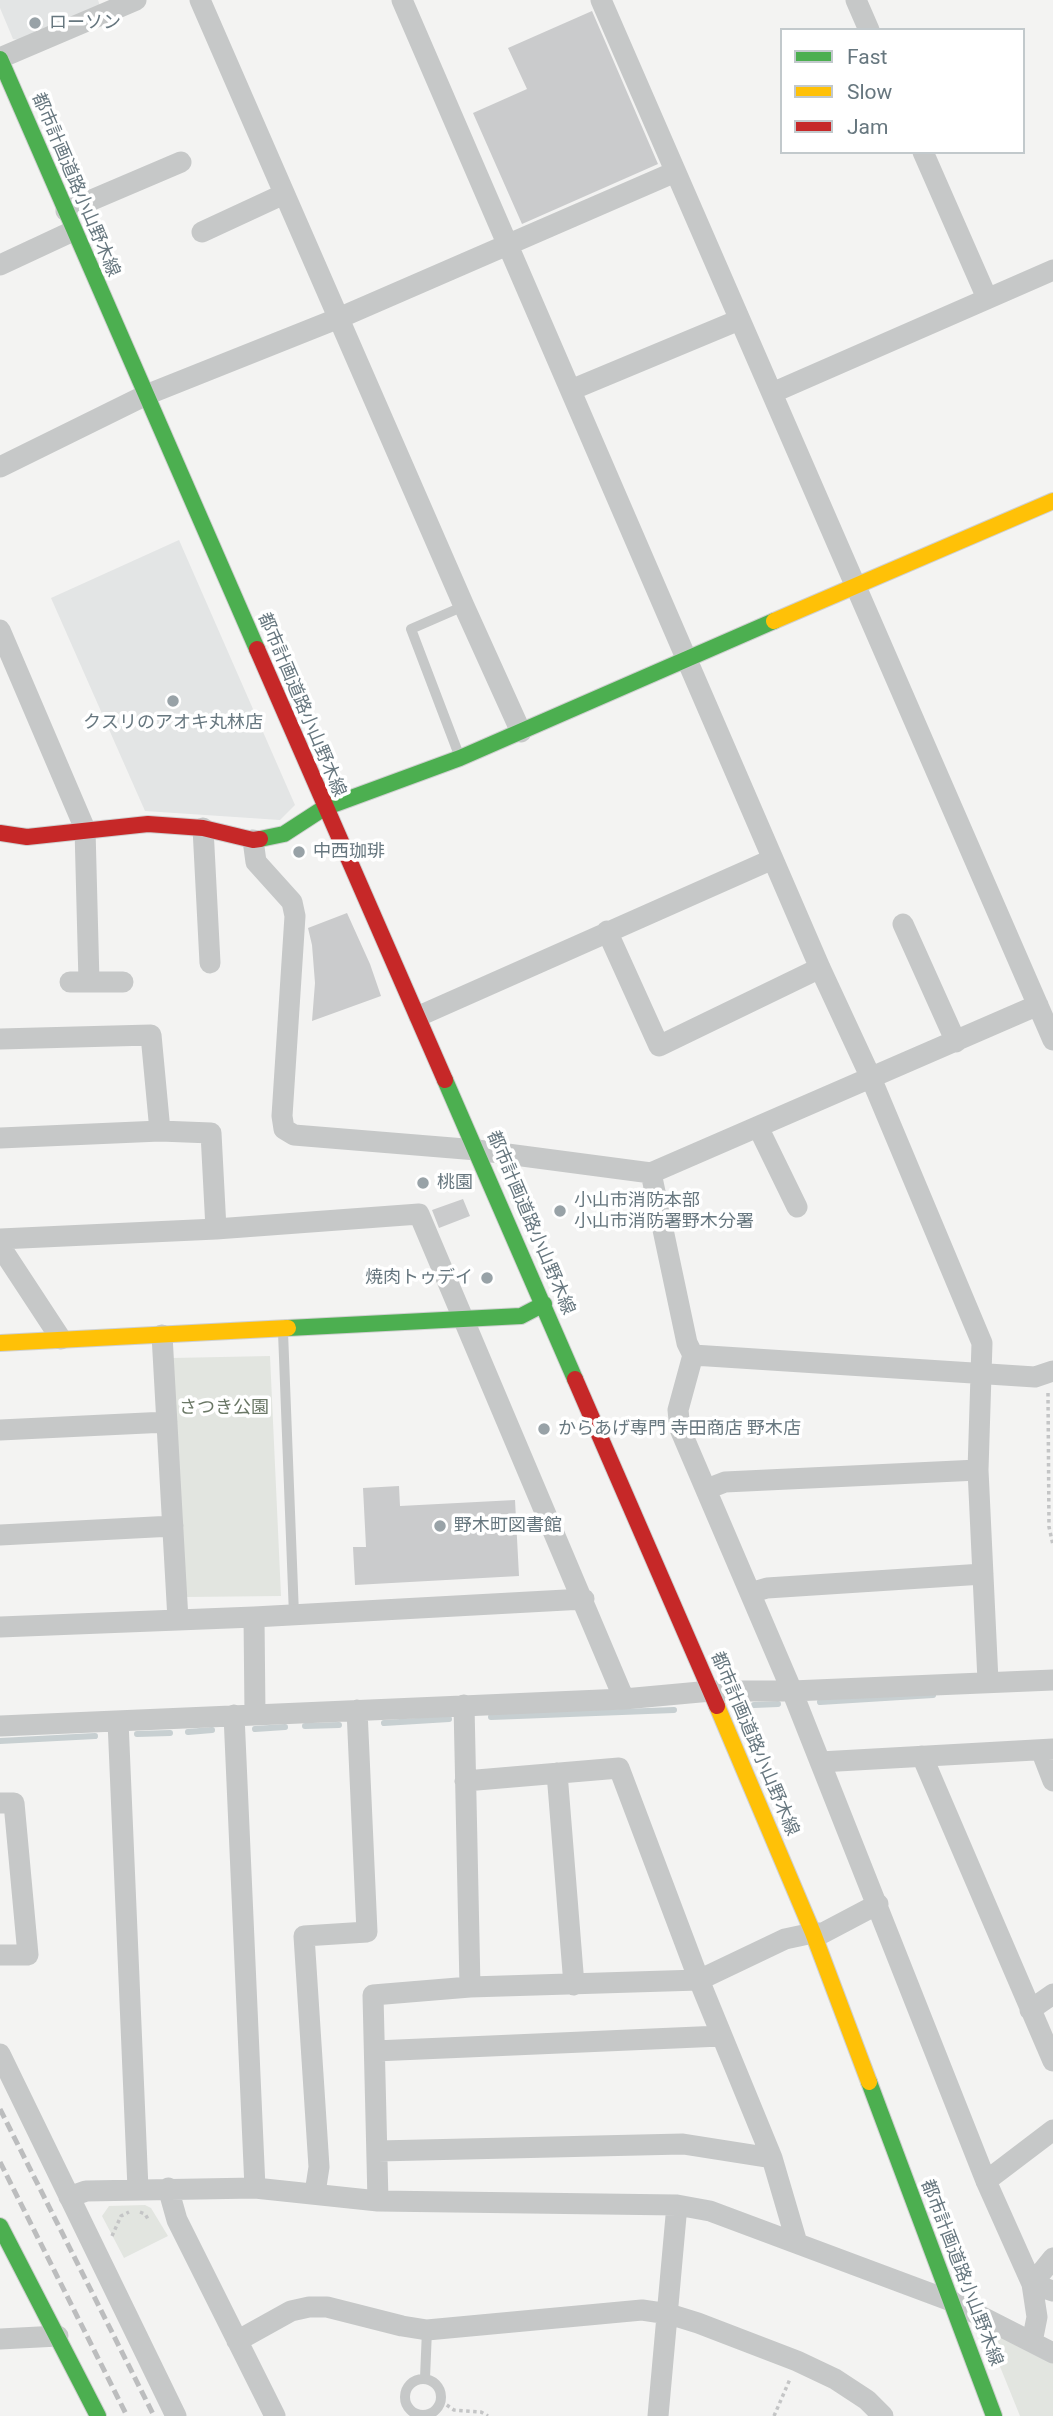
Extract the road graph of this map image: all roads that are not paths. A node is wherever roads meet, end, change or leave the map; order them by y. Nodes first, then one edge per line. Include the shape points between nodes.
1 (136, 0) edge
2 (201, 0) edge
3 (402, 0) edge
4 (601, 0) edge
5 (856, 0) edge
6 (868, 28) edge
7 (0, 58) edge
8 (924, 154) edge
9 (181, 162) dead end
10 (675, 173) junction
11 (284, 194) junction
12 (69, 221) junction
13 (202, 232) dead end
14 (507, 245) junction
15 (0, 265) edge
16 (1053, 270) edge
17 (987, 298) junction
18 (339, 318) junction
19 (739, 320) junction
20 (571, 390) junction
21 (772, 393) junction
22 (146, 395) junction
23 (0, 467) edge
24 (1053, 501) edge
25 (855, 585) junction
26 (464, 606) junction
27 (0, 630) edge
28 (687, 659) junction
29 (521, 732) junction
30 (460, 758) junction
31 (324, 807) junction
32 (204, 828) junction
33 (85, 829) junction
34 (0, 832) edge
35 (253, 840) junction
36 (773, 859) junction
37 (903, 924) dead end
38 (607, 931) junction
39 (210, 963) dead end
40 (820, 968) junction
41 (123, 982) dead end
42 (1038, 1005) junction
43 (419, 1016) junction
44 (0, 1039) edge
45 (1053, 1040) edge
46 (956, 1042) junction
47 (871, 1078) junction
48 (758, 1128) junction
49 (160, 1131) junction
50 (0, 1138) edge
51 (477, 1150) junction
52 (650, 1172) junction
53 (797, 1207) dead end
54 (216, 1229) junction
55 (0, 1239) edge
56 (0, 1246) edge
57 (544, 1304) junction
58 (464, 1319) junction
59 (283, 1329) junction
60 (162, 1335) junction
61 (61, 1339) junction
62 (0, 1343) edge
63 (693, 1355) junction
64 (982, 1372) junction
65 (1050, 1372) edge
66 (167, 1422) junction
67 (0, 1430) edge
68 (978, 1470) junction
69 (707, 1489) junction
70 (173, 1526) junction
71 (0, 1535) edge
72 (983, 1574) junction
73 (750, 1593) junction
74 (584, 1600) junction
75 (294, 1615) junction
76 (254, 1617) junction
77 (178, 1620) junction
78 (0, 1627) edge
79 (1053, 1680) edge
80 (988, 1681) junction
81 (792, 1690) junction
82 (711, 1691) junction
83 (624, 1699) junction
84 (464, 1705) junction
85 (357, 1710) junction
86 (245, 1715) junction
87 (118, 1721) junction
88 (0, 1726) edge
89 (1047, 1749) edge
90 (922, 1756) junction
91 (820, 1762) junction
92 (557, 1773) junction
93 (465, 1781) junction
94 (1053, 1781) edge
95 (0, 1803) edge
96 (878, 1904) junction
97 (813, 1933) junction
98 (0, 1955) edge
99 (699, 1980) junction
100 (574, 1985) junction
101 (470, 1987) junction
102 (1053, 1994) edge
103 (1030, 2010) junction
104 (721, 2036) junction
105 (375, 2051) junction
106 (0, 2054) edge
107 (1053, 2060) edge
108 (1053, 2130) edge
109 (378, 2151) junction
110 (772, 2158) junction
111 (985, 2181) junction
112 (168, 2188) junction
113 (255, 2188) junction
114 (138, 2189) junction
115 (314, 2193) junction
116 (69, 2197) junction
117 (378, 2201) junction
118 (677, 2205) junction
119 (0, 2226) edge
120 (797, 2243) junction
121 (1053, 2258) edge
122 (1032, 2284) junction
123 (1053, 2291) edge
124 (951, 2301) junction
125 (669, 2314) junction
126 (428, 2330) junction
127 (58, 2336) junction
128 (0, 2339) edge
129 (237, 2341) junction
130 (1032, 2342) junction
131 (1053, 2353) edge
132 (425, 2378) junction
133 (98, 2416) edge
134 (176, 2416) edge
135 (275, 2416) edge
136 (658, 2416) edge
137 (883, 2416) edge
138 (994, 2416) edge

1 - 7 street
2 - 11 street
3 - 14 street
4 - 10 street
5 - 6 street
7 - 12 street, 都市計画道路小山野木線
8 - 17 street
9 - 12 street
10 - 14 street
10 - 19 street
11 - 13 street
11 - 18 street
12 - 15 street
12 - 22 street, 都市計画道路小山野木線
14 - 18 street
14 - 20 street
16 - 17 street
17 - 21 street
18 - 22 street
18 - 26 street
19 - 20 street
19 - 21 street
20 - 28 street
21 - 25 street
22 - 23 street
22 - 31 street, 都市計画道路小山野木線
24 - 25 street
25 - 28 street
25 - 42 street
26 - 29 street
26 - 30 lane via 411,629
27 - 33 street
28 - 29 street
28 - 36 street
29 - 30 street
30 - 31 street
31 - 35 street via 284,834
31 - 43 street, 都市計画道路小山野木線
32 - 33 street via 148,824
32 - 35 street
32 - 39 street
33 - 34 street via 27,837
33 - 41 street via 79,982
35 - 51 street via 256,862 292,902 295,916 282,1116 285,1129 294,1135
36 - 38 street
36 - 40 street
37 - 46 street
38 - 40 street via 659,1046
38 - 43 street
40 - 47 street
42 - 45 street
42 - 46 street
43 - 51 street, 都市計画道路小山野木線
44 - 49 street via 151,1035
46 - 47 street
47 - 48 street
47 - 64 street via 982,1343
48 - 52 street
48 - 53 street
49 - 50 street
49 - 54 street via 211,1133
51 - 52 street
51 - 57 street, 都市計画道路小山野木線
52 - 63 street
54 - 55 street
54 - 58 street via 419,1214
56 - 61 street
57 - 58 street via 521,1316
57 - 82 street, 都市計画道路小山野木線
58 - 59 street
58 - 74 street
59 - 60 street
59 - 75 lane
60 - 61 street
60 - 66 street
61 - 62 street
63 - 64 street
63 - 69 street via 678,1410 680,1429
64 - 65 street via 1035,1377
64 - 68 street
66 - 67 street
66 - 70 street
68 - 69 street via 725,1482
68 - 72 street
69 - 73 street
70 - 71 street
70 - 77 street
72 - 73 street via 767,1588
72 - 80 street
73 - 81 street
74 - 75 street
74 - 83 street
75 - 76 street
76 - 77 street
76 - 86 street
77 - 78 street
79 - 80 street
80 - 81 street
81 - 82 street
81 - 91 street
82 - 83 street
82 - 97 street, 都市計画道路小山野木線
83 - 84 street
84 - 85 street
84 - 93 street
85 - 86 street
85 - 115 street via 367,1932 304,1936 319,2166
86 - 87 street
86 - 113 street
87 - 88 street
87 - 114 street
89 - 90 street
89 - 94 street
90 - 91 street
90 - 103 street
91 - 96 street
92 - 93 street
92 - 99 street via 619,1768
92 - 100 street
93 - 101 street
95 - 98 street via 14,1803 28,1955
96 - 97 street via 823,1934
96 - 111 street
97 - 99 street via 785,1939
97 - 124 street, 都市計画道路小山野木線
99 - 100 street
99 - 104 street
100 - 101 street
101 - 105 street via 373,1995
102 - 103 street
103 - 107 street
104 - 105 street
104 - 110 street
105 - 109 street
106 - 116 street
108 - 111 street
109 - 110 street via 682,2144
109 - 117 street
110 - 120 street
111 - 122 street
112 - 113 street
112 - 114 street
112 - 129 street via 177,2220
113 - 115 street
114 - 116 street via 86,2191
115 - 117 street
116 - 134 street
117 - 118 street
118 - 120 street via 710,2211
118 - 125 street
119 - 127 street
120 - 124 street
121 - 122 street
122 - 123 street
122 - 130 street via 1037,2317
124 - 130 street
124 - 138 street, 都市計画道路小山野木線
125 - 126 street via 642,2310
125 - 136 street
125 - 137 street via 835,2379
126 - 129 street via 309,2307 291,2311
126 - 132 lane
127 - 128 street
127 - 133 street
129 - 135 street
130 - 131 street
132 - 132 lane via 440,2389 441,2402 424,2416 408,2408 405,2398 408,2386

